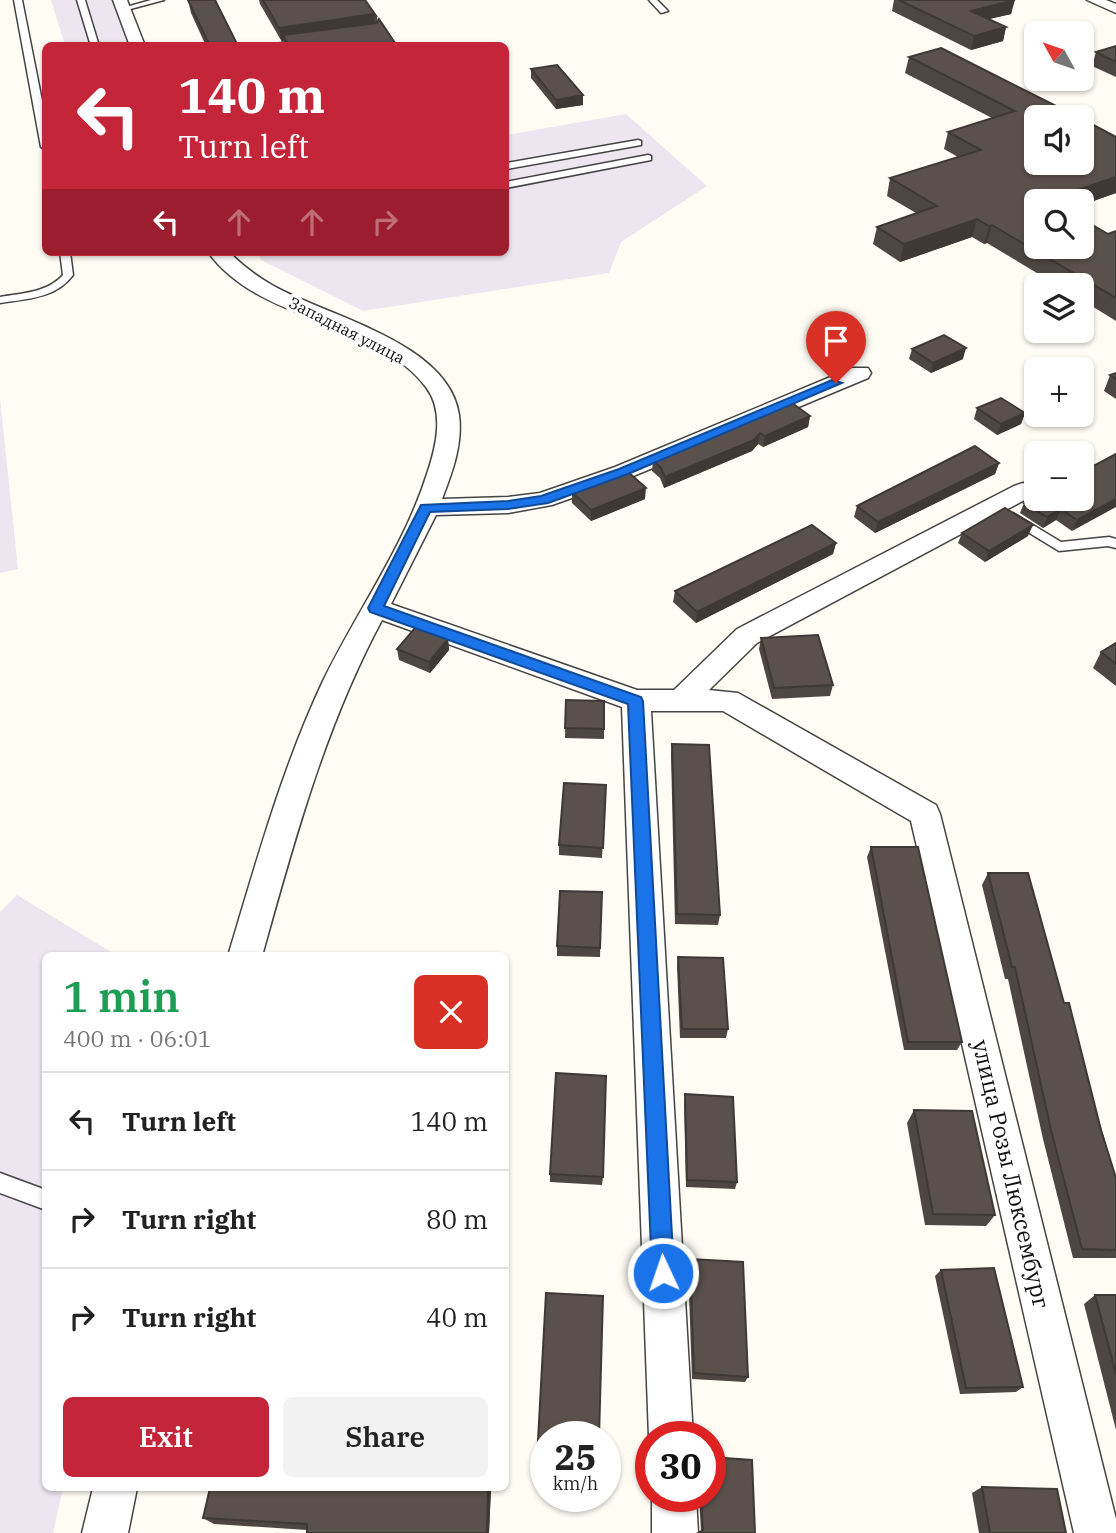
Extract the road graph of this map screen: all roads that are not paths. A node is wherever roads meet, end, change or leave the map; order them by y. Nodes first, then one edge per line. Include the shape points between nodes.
1 (18, 0) edge
2 (81, 0) edge
3 (160, 0) edge
4 (653, 0) edge
5 (1099, 1) edge
6 (122, 5) edge
7 (1116, 9) edge
8 (664, 11) dead end
9 (313, 40) edge
10 (94, 42) edge
11 (136, 42) edge
12 (300, 42) edge
13 (42, 125) edge
14 (638, 143) dead end
15 (648, 158) dead end
16 (509, 165) edge
17 (509, 184) edge
18 (66, 256) edge
19 (221, 256) edge
20 (0, 300) edge
21 (860, 373) dead end
22 (1023, 491) dead end
23 (995, 505) junction
24 (426, 508) junction
25 (1116, 544) edge
26 (375, 608) junction
27 (636, 701) junction
28 (680, 701) junction
29 (246, 952) edge
30 (0, 1183) edge
31 (42, 1199) edge
32 (670, 1421) edge
33 (114, 1491) edge
34 (674, 1512) edge
35 (105, 1533) edge
36 (675, 1533) edge
37 (1097, 1533) edge

1 - 13 lane
2 - 10 lane
3 - 6 lane
4 - 8 lane
5 - 7 street
6 - 11 street
9 - 12 lane
14 - 16 lane
15 - 17 lane
18 - 20 lane via 68,275 59,286
19 - 24 street, Западная улица via 257,284 391,350 432,379 450,418 447,444
21 - 24 street via 624,472 543,500
22 - 23 street
23 - 25 lane via 1059,547
23 - 28 street via 747,636
24 - 26 street, Западная улица
26 - 27 street
26 - 29 street, Западная улица via 337,682 300,771
27 - 28 street
27 - 32 street
28 - 37 street, улица Розы Люксембург via 728,700 925,814
30 - 31 lane
33 - 35 street
34 - 36 street

